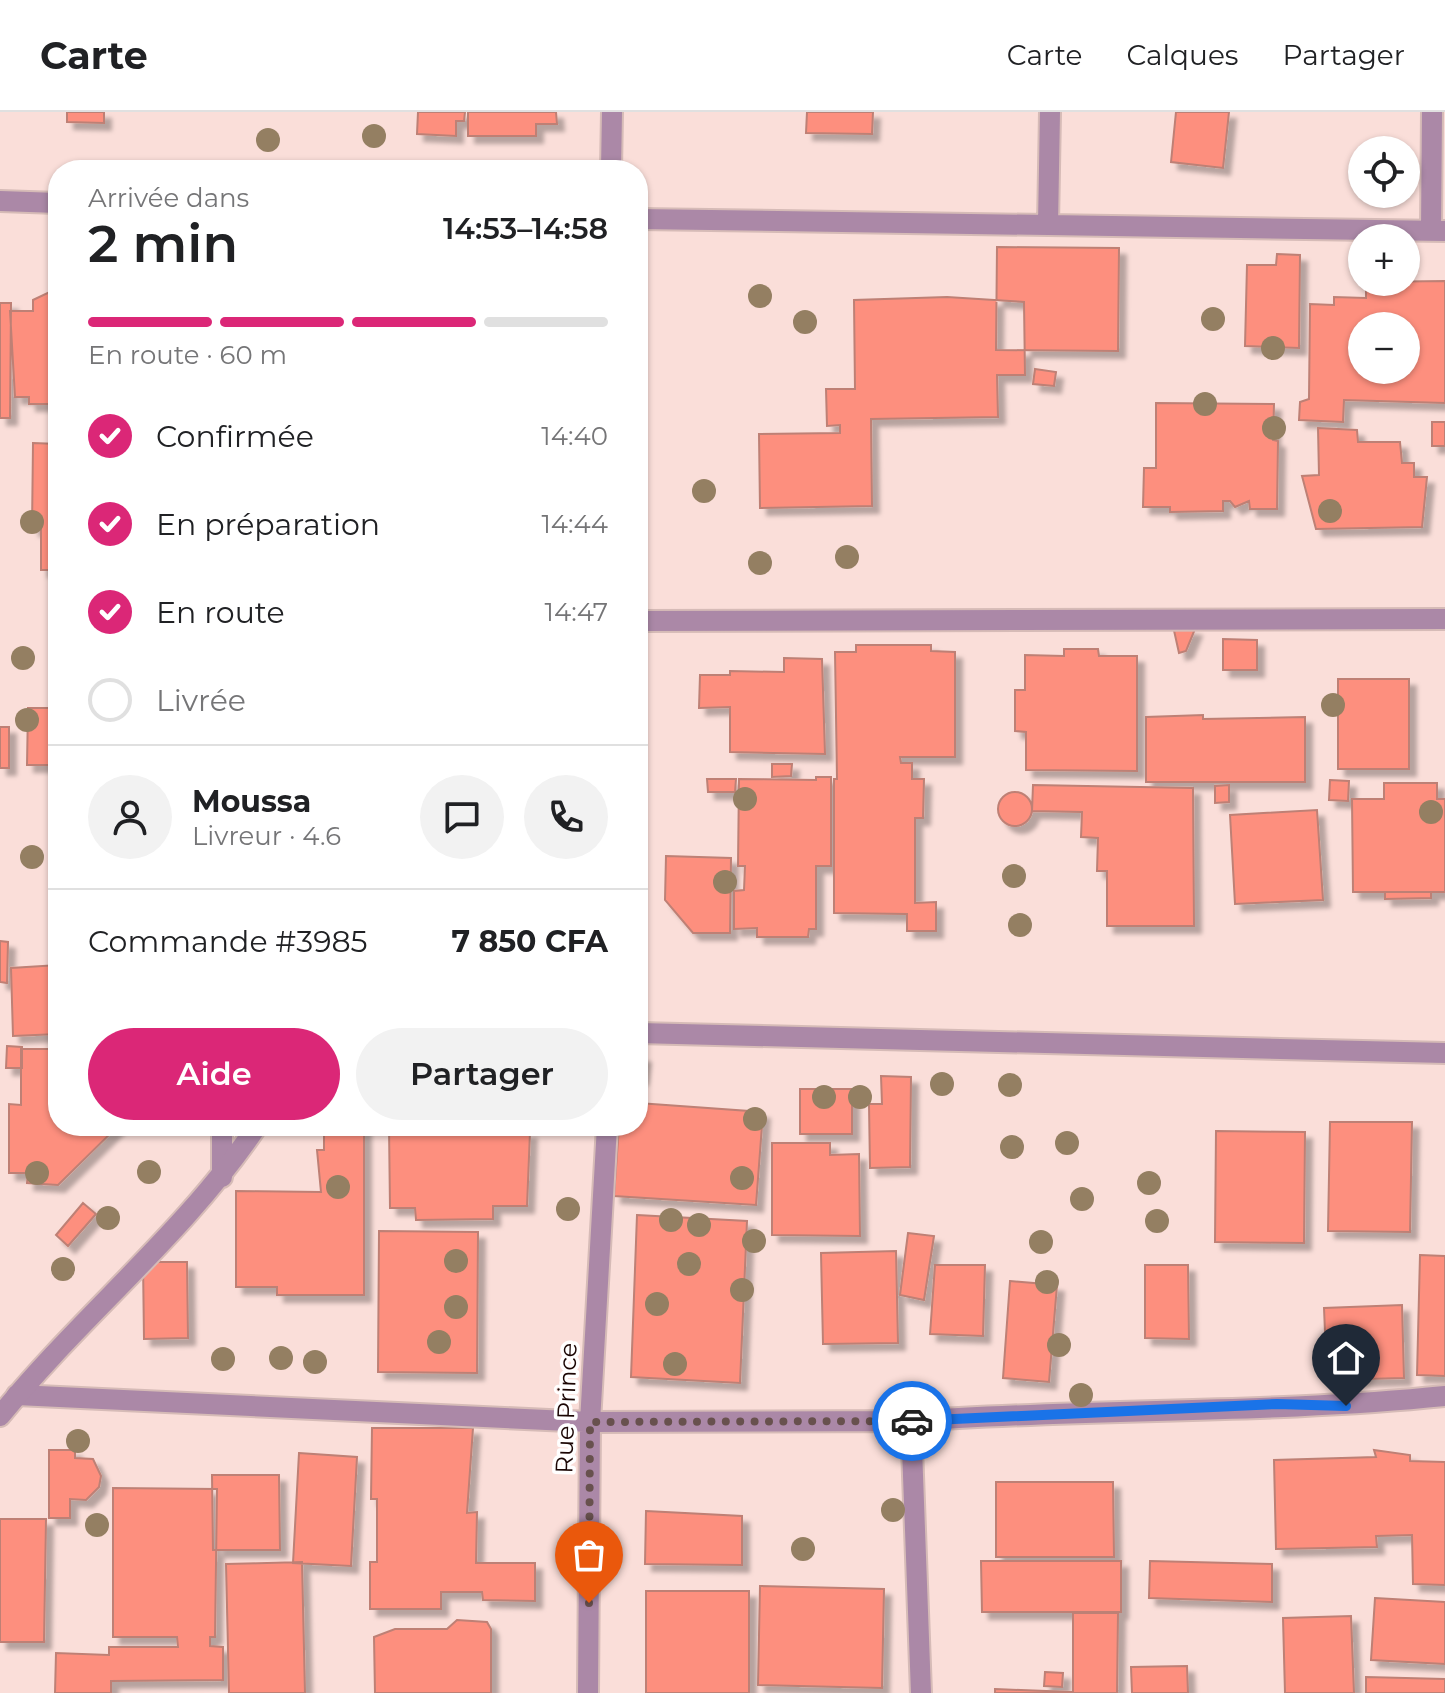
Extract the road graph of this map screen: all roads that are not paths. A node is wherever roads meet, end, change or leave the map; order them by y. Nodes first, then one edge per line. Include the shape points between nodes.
1 (612, 112) edge
2 (1050, 112) edge
3 (1432, 112) edge
4 (611, 160) edge
5 (0, 201) edge
6 (48, 203) edge
7 (648, 219) edge
8 (1048, 225) junction
9 (1438, 230) edge
10 (1445, 619) edge
11 (648, 621) edge
12 (648, 1033) edge
13 (1445, 1053) edge
14 (222, 1136) edge
15 (250, 1136) edge
16 (606, 1136) edge
17 (222, 1177) junction
18 (17, 1395) junction
19 (1445, 1396) edge
20 (0, 1416) edge
21 (911, 1421) junction
22 (590, 1422) junction
23 (588, 1693) edge
24 (921, 1693) edge

1 - 4 street
2 - 8 street
3 - 9 street
5 - 6 street
7 - 8 street
8 - 9 street
10 - 11 street
12 - 13 street
14 - 17 street
15 - 17 street
16 - 22 street, Rue Prince
17 - 18 street
18 - 20 street
18 - 22 street
19 - 21 street via 1346,1406 1277,1404
21 - 22 street
21 - 24 street
22 - 23 street, Rue Prince

